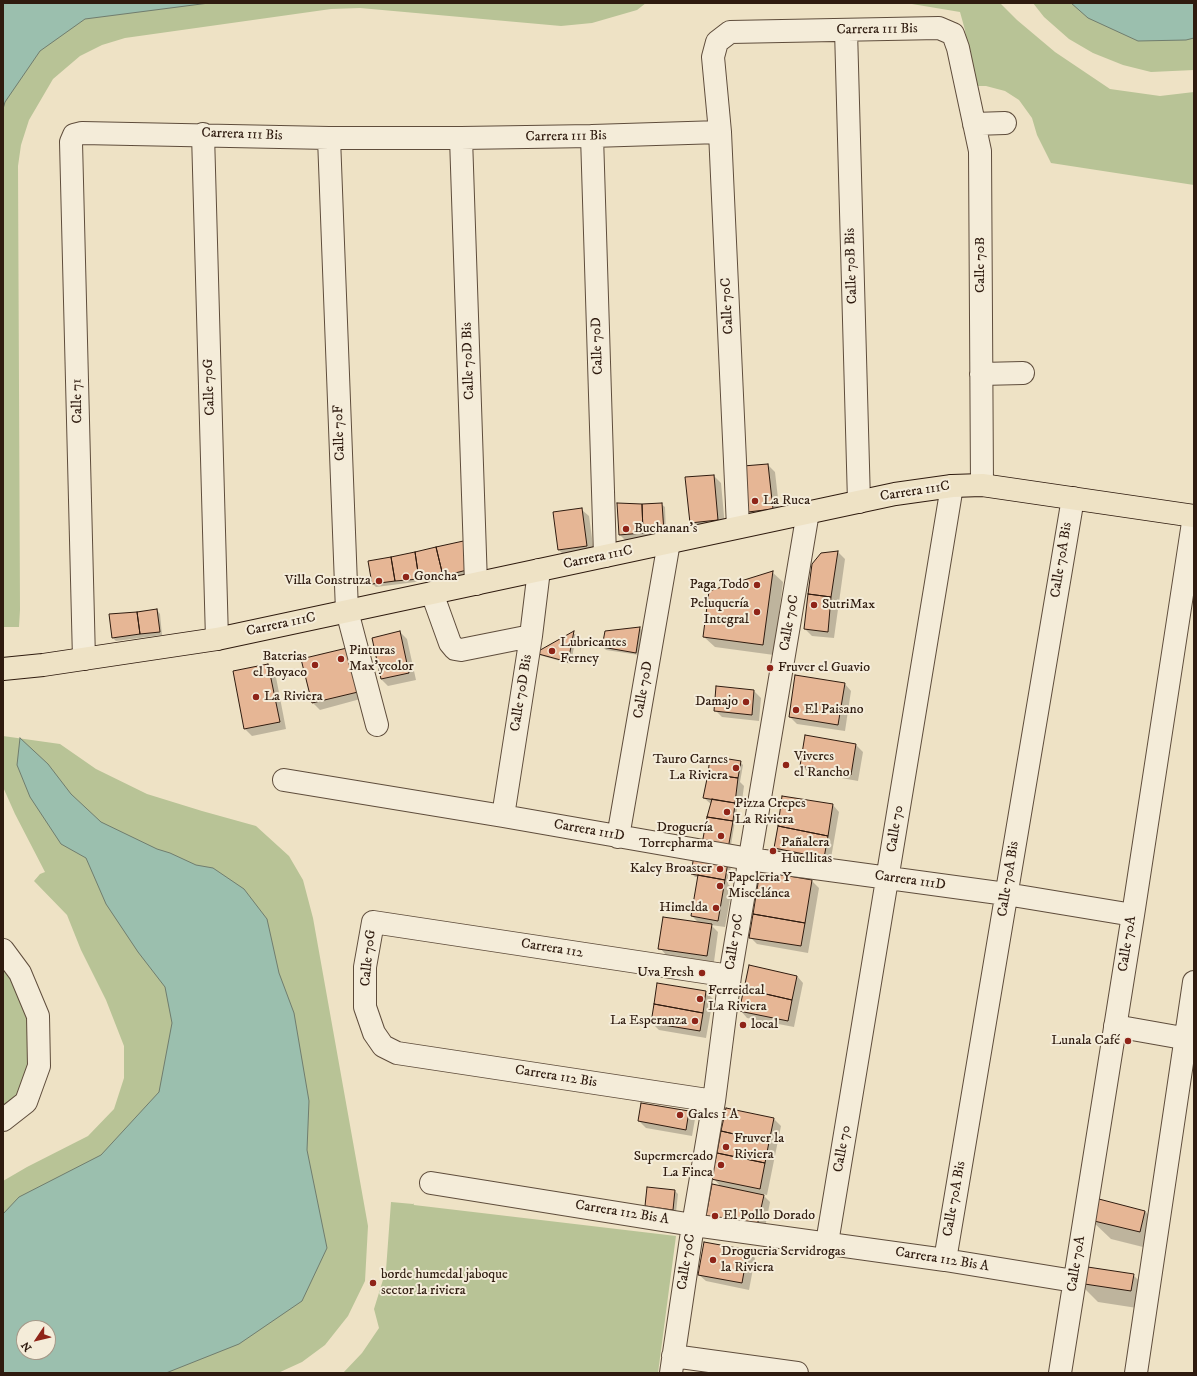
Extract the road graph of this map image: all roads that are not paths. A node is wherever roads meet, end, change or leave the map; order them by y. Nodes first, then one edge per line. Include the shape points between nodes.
1 (846, 30) junction
2 (958, 48) joint
3 (1005, 122) dead end
4 (974, 124) junction
5 (720, 132) junction
6 (203, 134) junction
7 (592, 136) junction
8 (329, 138) junction
9 (461, 138) junction
10 (71, 142) joint
11 (1023, 373) dead end
12 (981, 374) junction
13 (982, 485) junction
14 (952, 486) junction
15 (1073, 498) junction
16 (859, 502) junction
17 (808, 512) junction
18 (1194, 516) edge
19 (738, 527) junction
20 (669, 542) junction
21 (605, 556) junction
22 (539, 570) junction
23 (476, 584) junction
24 (432, 593) junction
25 (346, 611) junction
26 (531, 636) junction
27 (217, 639) junction
28 (84, 659) junction
29 (3, 668) edge
30 (377, 725) dead end
31 (284, 780) dead end
32 (503, 816) junction
33 (618, 837) junction
34 (749, 859) junction
35 (888, 879) junction
36 (1006, 894) junction
37 (1132, 916) junction
38 (373, 922) joint
39 (3, 950) edge
40 (730, 976) junction
41 (1194, 982) edge
42 (1115, 1026) junction
43 (1190, 1039) edge
44 (397, 1053) joint
45 (714, 1101) junction
46 (3, 1120) edge
47 (431, 1183) dead end
48 (693, 1225) junction
49 (827, 1243) junction
50 (945, 1260) junction
51 (1074, 1281) junction
52 (672, 1364) edge
53 (797, 1373) edge
54 (1060, 1373) edge
55 (1136, 1373) edge

1 - 2 street, Carrera 111 Bis via 939,28 953,34
1 - 5 street, Carrera 111 Bis via 730,32 723,36 717,42 713,58
1 - 16 street, Calle 70B Bis
2 - 4 street, Calle 70B
3 - 4 street
4 - 12 street, Calle 70B via 980,151
5 - 7 street, Carrera 111 Bis
5 - 19 street, Calle 70C
6 - 8 street, Carrera 111 Bis
6 - 10 street, Carrera 111 Bis via 82,132 74,135
6 - 27 street, Calle 70G
7 - 9 street, Carrera 111 Bis
7 - 21 street, Calle 70D
8 - 9 street, Carrera 111 Bis
8 - 25 street, Calle 70F
9 - 23 street, Calle 70D Bis
10 - 28 street, Calle 71
11 - 12 street
12 - 13 street, Calle 70B
13 - 14 main road, Carrera 111C
13 - 15 main road, Carrera 111C
14 - 16 main road, Carrera 111C
14 - 35 street, Calle 70
15 - 18 main road, Carrera 111C
15 - 36 street, Calle 70A Bis
16 - 17 main road, Carrera 111C
17 - 19 main road, Carrera 111C
17 - 34 street, Calle 70C
18 - 37 street, Calle 70A
19 - 20 main road, Carrera 111C
20 - 21 main road, Carrera 111C
20 - 33 street, Calle 70D
21 - 22 main road, Carrera 111C
22 - 23 main road, Carrera 111C
22 - 26 street, Calle 70D Bis
23 - 24 main road, Carrera 111C
24 - 25 main road, Carrera 111C
24 - 26 street via 450,643 455,649
25 - 27 main road, Carrera 111C
25 - 30 street, Calle 70F
26 - 32 street, Calle 70D Bis
27 - 28 main road, Carrera 111C
28 - 29 main road, Carrera 111C
31 - 32 street, Carrera 111D
32 - 33 street, Carrera 111D
33 - 34 street, Carrera 111D
34 - 35 street, Carrera 111D
34 - 40 street, Calle 70C
35 - 36 street, Carrera 111D
35 - 49 street, Calle 70
36 - 37 street, Carrera 111D
36 - 50 street, Calle 70A Bis
37 - 42 street, Calle 70A
38 - 40 street, Carrera 112
38 - 44 street, Calle 70G via 365,967 366,1007 374,1032 383,1046
39 - 46 street via 20,973 38,1016 39,1066 26,1102
40 - 45 street, Calle 70C
41 - 43 street
42 - 43 street
42 - 51 street, Calle 70A
43 - 55 street
44 - 45 street, Carrera 112 Bis
45 - 48 street, Calle 70C
47 - 48 street, Carrera 112 Bis A
48 - 49 street, Carrera 112 Bis A
48 - 52 street, Calle 70C
49 - 50 street, Carrera 112 Bis A
50 - 51 street, Carrera 112 Bis A
51 - 54 street, Calle 70A
52 - 53 street

